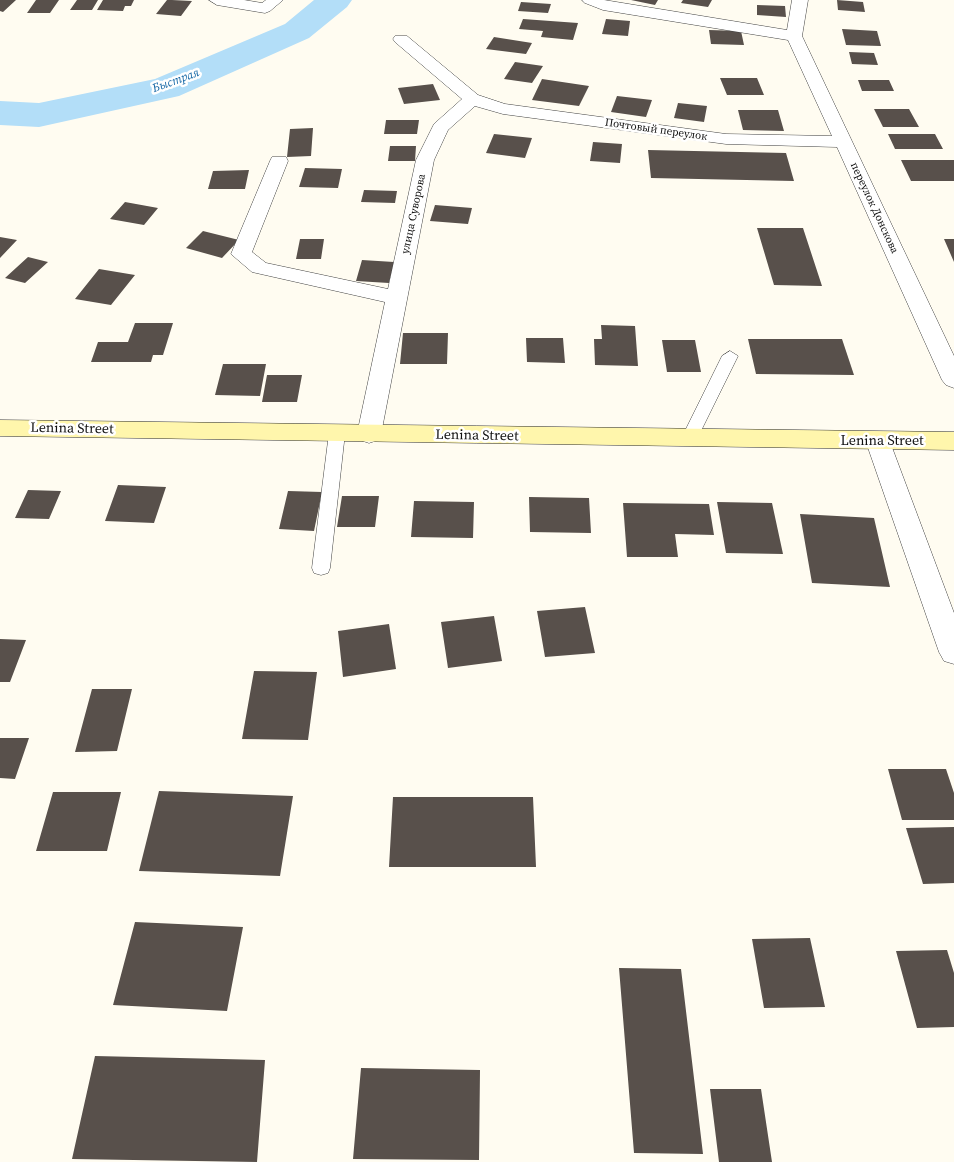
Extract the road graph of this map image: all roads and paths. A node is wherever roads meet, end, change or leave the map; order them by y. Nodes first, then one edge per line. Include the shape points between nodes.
1 (217, 0) edge
2 (590, 0) edge
3 (800, 0) edge
4 (270, 4) edge
5 (794, 36) junction
6 (401, 39) dead end
7 (472, 99) junction
8 (844, 142) junction
9 (279, 161) dead end
10 (397, 298) junction
11 (730, 356) dead end
12 (954, 380) edge
13 (0, 428) edge
14 (337, 433) junction
15 (369, 434) junction
16 (689, 439) junction
17 (954, 441) edge
18 (878, 442) junction
19 (321, 568) dead end
20 (954, 652) edge

1 - 4 street
2 - 5 street
3 - 5 street
5 - 8 street, переулок Донскова
6 - 7 street
7 - 8 street, Почтовый переулок via 503,109 726,139
7 - 10 street, улица Суворова via 440,128 425,160
8 - 12 street, переулок Донскова
9 - 10 street via 241,254 258,268
10 - 15 street, улица Суворова
11 - 16 lane
13 - 14 street, Lenina Street
14 - 15 street, Lenina Street
14 - 19 lane
15 - 16 street, Lenina Street
16 - 18 street, Lenina Street
17 - 18 street, Lenina Street
18 - 20 street

